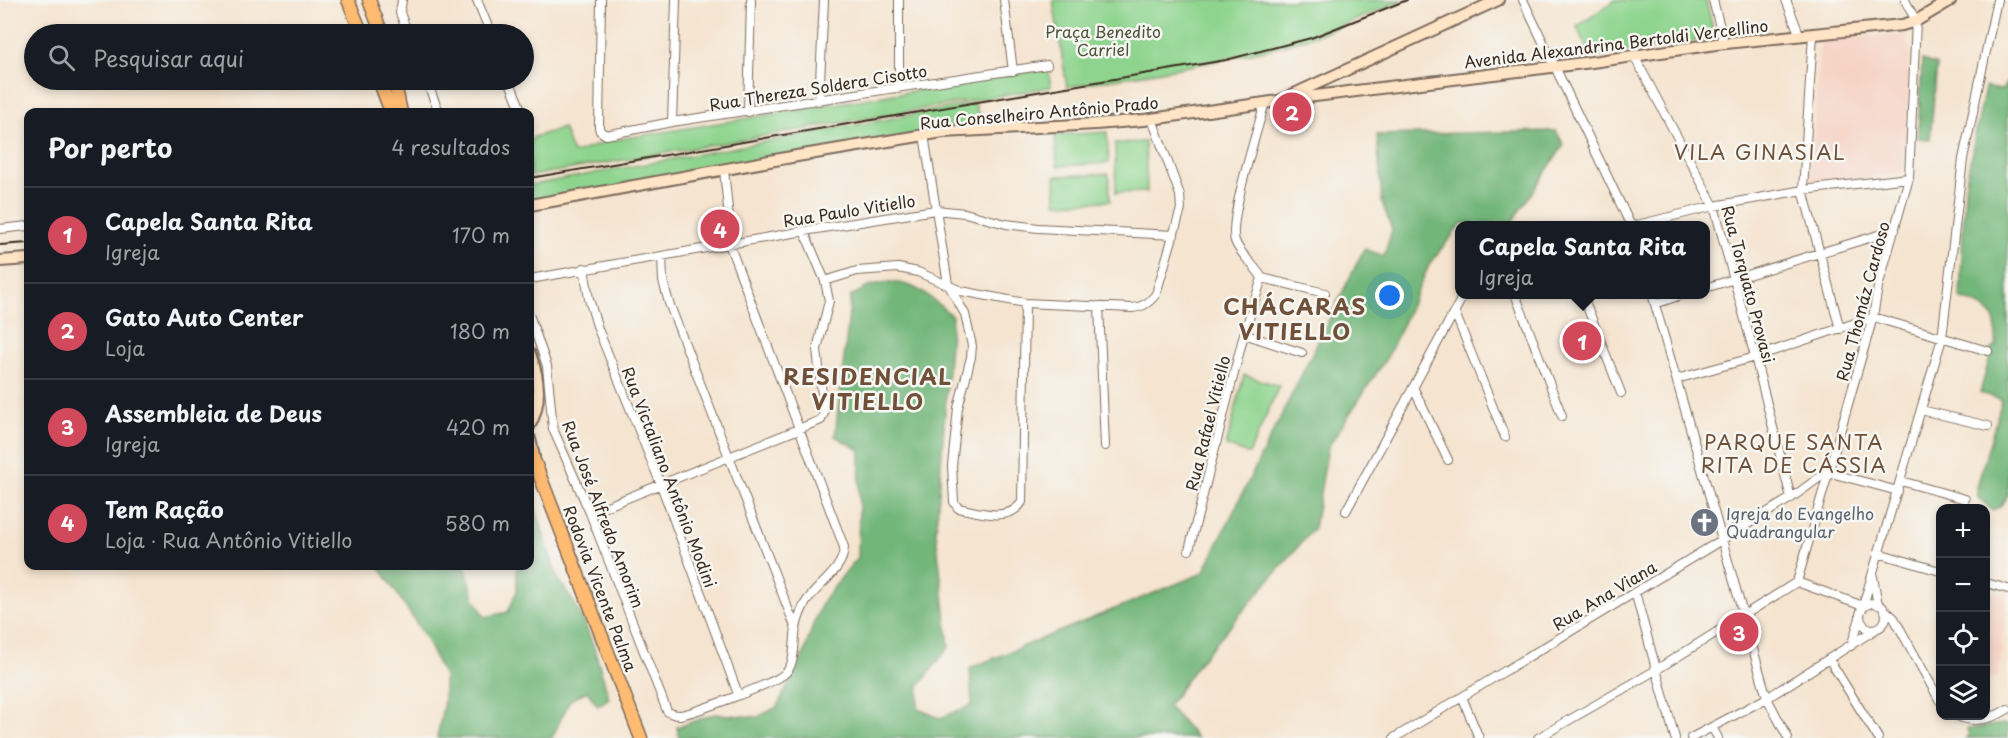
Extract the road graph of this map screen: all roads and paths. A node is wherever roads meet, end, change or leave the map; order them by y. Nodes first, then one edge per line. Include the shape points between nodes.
1 (348, 0) edge
2 (369, 0) edge
3 (402, 0) edge
4 (477, 0) edge
5 (601, 0) edge
6 (676, 0) edge
7 (751, 0) edge
8 (824, 0) edge
9 (899, 0) edge
10 (1004, 0) edge
11 (1498, 0) edge
12 (1523, 0) edge
13 (1713, 0) edge
14 (1786, 0) edge
15 (1905, 0) edge
16 (1952, 0) edge
17 (1997, 0) edge
18 (375, 17) junction
19 (1916, 21) junction
20 (358, 24) edge
21 (361, 24) edge
22 (378, 24) edge
23 (404, 24) edge
24 (487, 24) edge
25 (1813, 35) junction
26 (1800, 36) junction
27 (1724, 43) junction
28 (1634, 56) junction
29 (1047, 65) dead end
30 (1555, 66) junction
31 (1013, 71) junction
32 (1323, 80) junction
33 (899, 89) junction
34 (383, 90) edge
35 (396, 90) edge
36 (430, 90) edge
37 (513, 90) edge
38 (1329, 94) junction
39 (1278, 100) junction
40 (819, 101) junction
41 (1265, 102) junction
42 (390, 108) edge
43 (400, 108) edge
44 (437, 108) edge
45 (520, 108) edge
46 (748, 112) junction
47 (1152, 119) junction
48 (672, 122) junction
49 (924, 135) junction
50 (724, 170) junction
51 (1910, 178) junction
52 (1803, 190) junction
53 (534, 205) edge
54 (1714, 206) junction
55 (935, 210) junction
56 (1630, 221) edge
57 (1649, 221) edge
58 (24, 226) edge
59 (0, 229) edge
60 (1895, 230) junction
61 (804, 231) junction
62 (1174, 235) junction
63 (729, 244) junction
64 (1819, 252) junction
65 (662, 256) junction
66 (24, 259) edge
67 (0, 261) edge
68 (584, 268) junction
69 (534, 278) edge
70 (1262, 278) junction
71 (1735, 278) junction
72 (825, 281) junction
73 (948, 284) junction
74 (1710, 286) edge
75 (1325, 292) dead end
76 (1462, 299) edge
77 (1517, 299) edge
78 (1584, 299) edge
79 (1654, 299) edge
80 (1670, 299) edge
81 (1025, 303) junction
82 (1655, 304) junction
83 (1099, 306) junction
84 (1455, 313) junction
85 (1873, 317) junction
86 (534, 329) edge
87 (1840, 329) junction
88 (1244, 334) junction
89 (1942, 338) junction
90 (1988, 351) dead end
91 (1302, 353) dead end
92 (1755, 357) junction
93 (534, 368) edge
94 (1677, 379) junction
95 (1413, 387) junction
96 (1622, 393) dead end
97 (538, 406) junction
98 (1921, 410) junction
99 (534, 411) edge
100 (534, 416) edge
101 (1562, 416) dead end
102 (1988, 426) dead end
103 (799, 430) junction
104 (1505, 437) dead end
105 (1105, 446) dead end
106 (729, 458) junction
107 (1448, 460) dead end
108 (534, 470) edge
109 (534, 471) edge
110 (1827, 472) junction
111 (1901, 481) junction
112 (662, 485) junction
113 (1898, 491) junction
114 (1791, 498) junction
115 (1965, 500) dead end
116 (1346, 511) dead end
117 (590, 513) junction
118 (1723, 539) junction
119 (1189, 550) dead end
120 (1878, 553) junction
121 (1936, 570) edge
122 (1873, 574) junction
123 (1797, 582) junction
124 (1990, 584) edge
125 (2008, 589) edge
126 (1635, 592) junction
127 (1863, 606) junction
128 (1881, 607) junction
129 (1744, 616) junction
130 (1860, 618) junction
131 (1885, 620) junction
132 (796, 629) junction
133 (1876, 629) junction
134 (1901, 632) junction
135 (1851, 646) junction
136 (1829, 659) junction
137 (1656, 670) junction
138 (1936, 693) edge
139 (738, 694) junction
140 (1462, 697) junction
141 (1767, 698) junction
142 (2008, 709) edge
143 (1990, 717) edge
144 (1712, 727) junction
145 (633, 738) edge
146 (641, 738) edge
147 (1394, 738) edge
148 (1479, 738) edge
149 (1538, 738) edge
150 (1675, 738) edge
151 (1691, 738) edge
152 (1718, 738) edge
153 (1788, 738) edge
154 (1878, 738) edge

1 - 20 main road
2 - 18 main road
3 - 23 street via 400,13
4 - 24 street
5 - 48 street, Rua Thereza Soldera Cisotto via 601,132 608,135
6 - 48 street
7 - 46 street
8 - 40 street
9 - 33 street
10 - 31 street
11 - 32 main road, Rua Conselheiro Antônio Prado
12 - 30 street
13 - 27 street
14 - 26 street
15 - 19 street
16 - 19 main road, Avenida Alexandrina Bertoldi Vercellino
17 - 89 street via 1961,168
18 - 21 main road via 368,11 362,12
18 - 22 main road
19 - 25 main road, Avenida Alexandrina Bertoldi Vercellino
19 - 51 street, Rua Thomáz Cardoso
25 - 26 main road, Avenida Alexandrina Bertoldi Vercellino
25 - 52 street
26 - 27 main road, Avenida Alexandrina Bertoldi Vercellino
27 - 28 main road, Avenida Alexandrina Bertoldi Vercellino
28 - 30 main road, Avenida Alexandrina Bertoldi Vercellino
28 - 54 street, Rua Torquato Provasi
29 - 31 street, Rua Thereza Soldera Cisotto
30 - 38 main road, Avenida Alexandrina Bertoldi Vercellino
30 - 56 street
31 - 33 street, Rua Thereza Soldera Cisotto
32 - 38 main road
32 - 39 main road, Rua Conselheiro Antônio Prado
33 - 40 street, Rua Thereza Soldera Cisotto
34 - 42 main road
35 - 43 main road
36 - 44 street
37 - 45 street
38 - 39 main road, Avenida Alexandrina Bertoldi Vercellino
39 - 41 main road, Rua Conselheiro Antônio Prado
40 - 46 street, Rua Thereza Soldera Cisotto
41 - 47 main road, Rua Conselheiro Antônio Prado
41 - 70 street via 1233,232 1237,246
46 - 48 street, Rua Thereza Soldera Cisotto
47 - 49 main road, Rua Conselheiro Antônio Prado
47 - 62 street via 1180,195 1181,209
49 - 50 main road, Rua Conselheiro Antônio Prado
49 - 55 street
50 - 53 main road, Rua Conselheiro Antônio Prado
50 - 63 street
51 - 52 street
51 - 60 street, Rua Thomáz Cardoso
52 - 54 street
52 - 64 street
54 - 57 street
54 - 71 street, Rua Torquato Provasi
55 - 61 street, Rua Paulo Vitiello
55 - 62 street, Rua Paulo Vitiello via 1038,228
55 - 73 street
58 - 59 street
60 - 64 street
60 - 85 street, Rua Thomáz Cardoso
61 - 63 street, Rua Paulo Vitiello
61 - 72 street
62 - 83 street via 1156,294 1149,303 1132,308
63 - 65 street, Rua Paulo Vitiello
63 - 103 street
64 - 71 street
64 - 87 street
65 - 68 street, Rua Paulo Vitiello
65 - 106 street via 669,303
66 - 67 main road
68 - 69 street, Rua Paulo Vitiello
68 - 112 street, Rua Victaliano Antônio Modini via 598,329
70 - 75 street
70 - 88 street, Rua Rafael Vitiello
71 - 74 street
71 - 92 street, Rua Torquato Provasi
72 - 73 street via 857,271 898,268
72 - 103 street via 829,301 818,349 824,413 821,420
73 - 81 street via 961,291
73 - 81 street via 965,314 972,346 952,466 954,502 959,508 999,515 1014,511 1023,500
76 - 84 street
77 - 101 street
78 - 96 street
79 - 82 street
80 - 82 street
81 - 83 street
82 - 94 street
83 - 105 street
84 - 95 street
84 - 104 street
85 - 87 street
85 - 89 street
85 - 110 street, Rua Thomáz Cardoso
86 - 117 street, Rua José Alfredo Amorim via 547,366 554,429
87 - 92 street
88 - 91 street
88 - 119 street, Rua Rafael Vitiello
89 - 90 street
89 - 98 street
92 - 94 street
92 - 114 street, Rua Torquato Provasi
93 - 97 main road
94 - 118 street
95 - 107 street
95 - 116 street
97 - 99 main road
97 - 100 main road
98 - 102 street
98 - 111 street
103 - 106 street
103 - 132 street via 844,555 805,604
106 - 112 street
106 - 132 street
108 - 146 main road, Rodovia Vicente Palma
109 - 145 main road, Rodovia Vicente Palma
110 - 113 street
110 - 114 street, Rua Ana Viana
110 - 123 street, Rua Thomáz Cardoso
111 - 113 street
111 - 115 street
112 - 117 street
112 - 139 street, Rua Victaliano Antônio Modini
113 - 120 street
114 - 118 street, Rua Ana Viana
117 - 139 street, Rua José Alfredo Amorim via 667,711 672,715 694,711
118 - 126 street, Rua Ana Viana
118 - 129 street
120 - 121 street
120 - 122 street
122 - 127 street
122 - 128 street
123 - 127 street
123 - 129 street
124 - 125 street
126 - 137 street
126 - 140 street, Rua Ana Viana
127 - 128 street via 1872,603
127 - 130 street
128 - 131 street
128 - 134 street via 1894,618
129 - 137 street
129 - 141 street
130 - 133 street via 1864,626
130 - 135 street
131 - 133 street
131 - 134 street
132 - 139 street via 790,666 783,675
133 - 135 street
134 - 138 street
135 - 136 street
136 - 141 street
136 - 154 street
137 - 149 street
137 - 150 street
140 - 147 street, Rua Ana Viana
140 - 148 street
141 - 144 street
141 - 153 street
142 - 143 street
144 - 151 street
144 - 152 street

